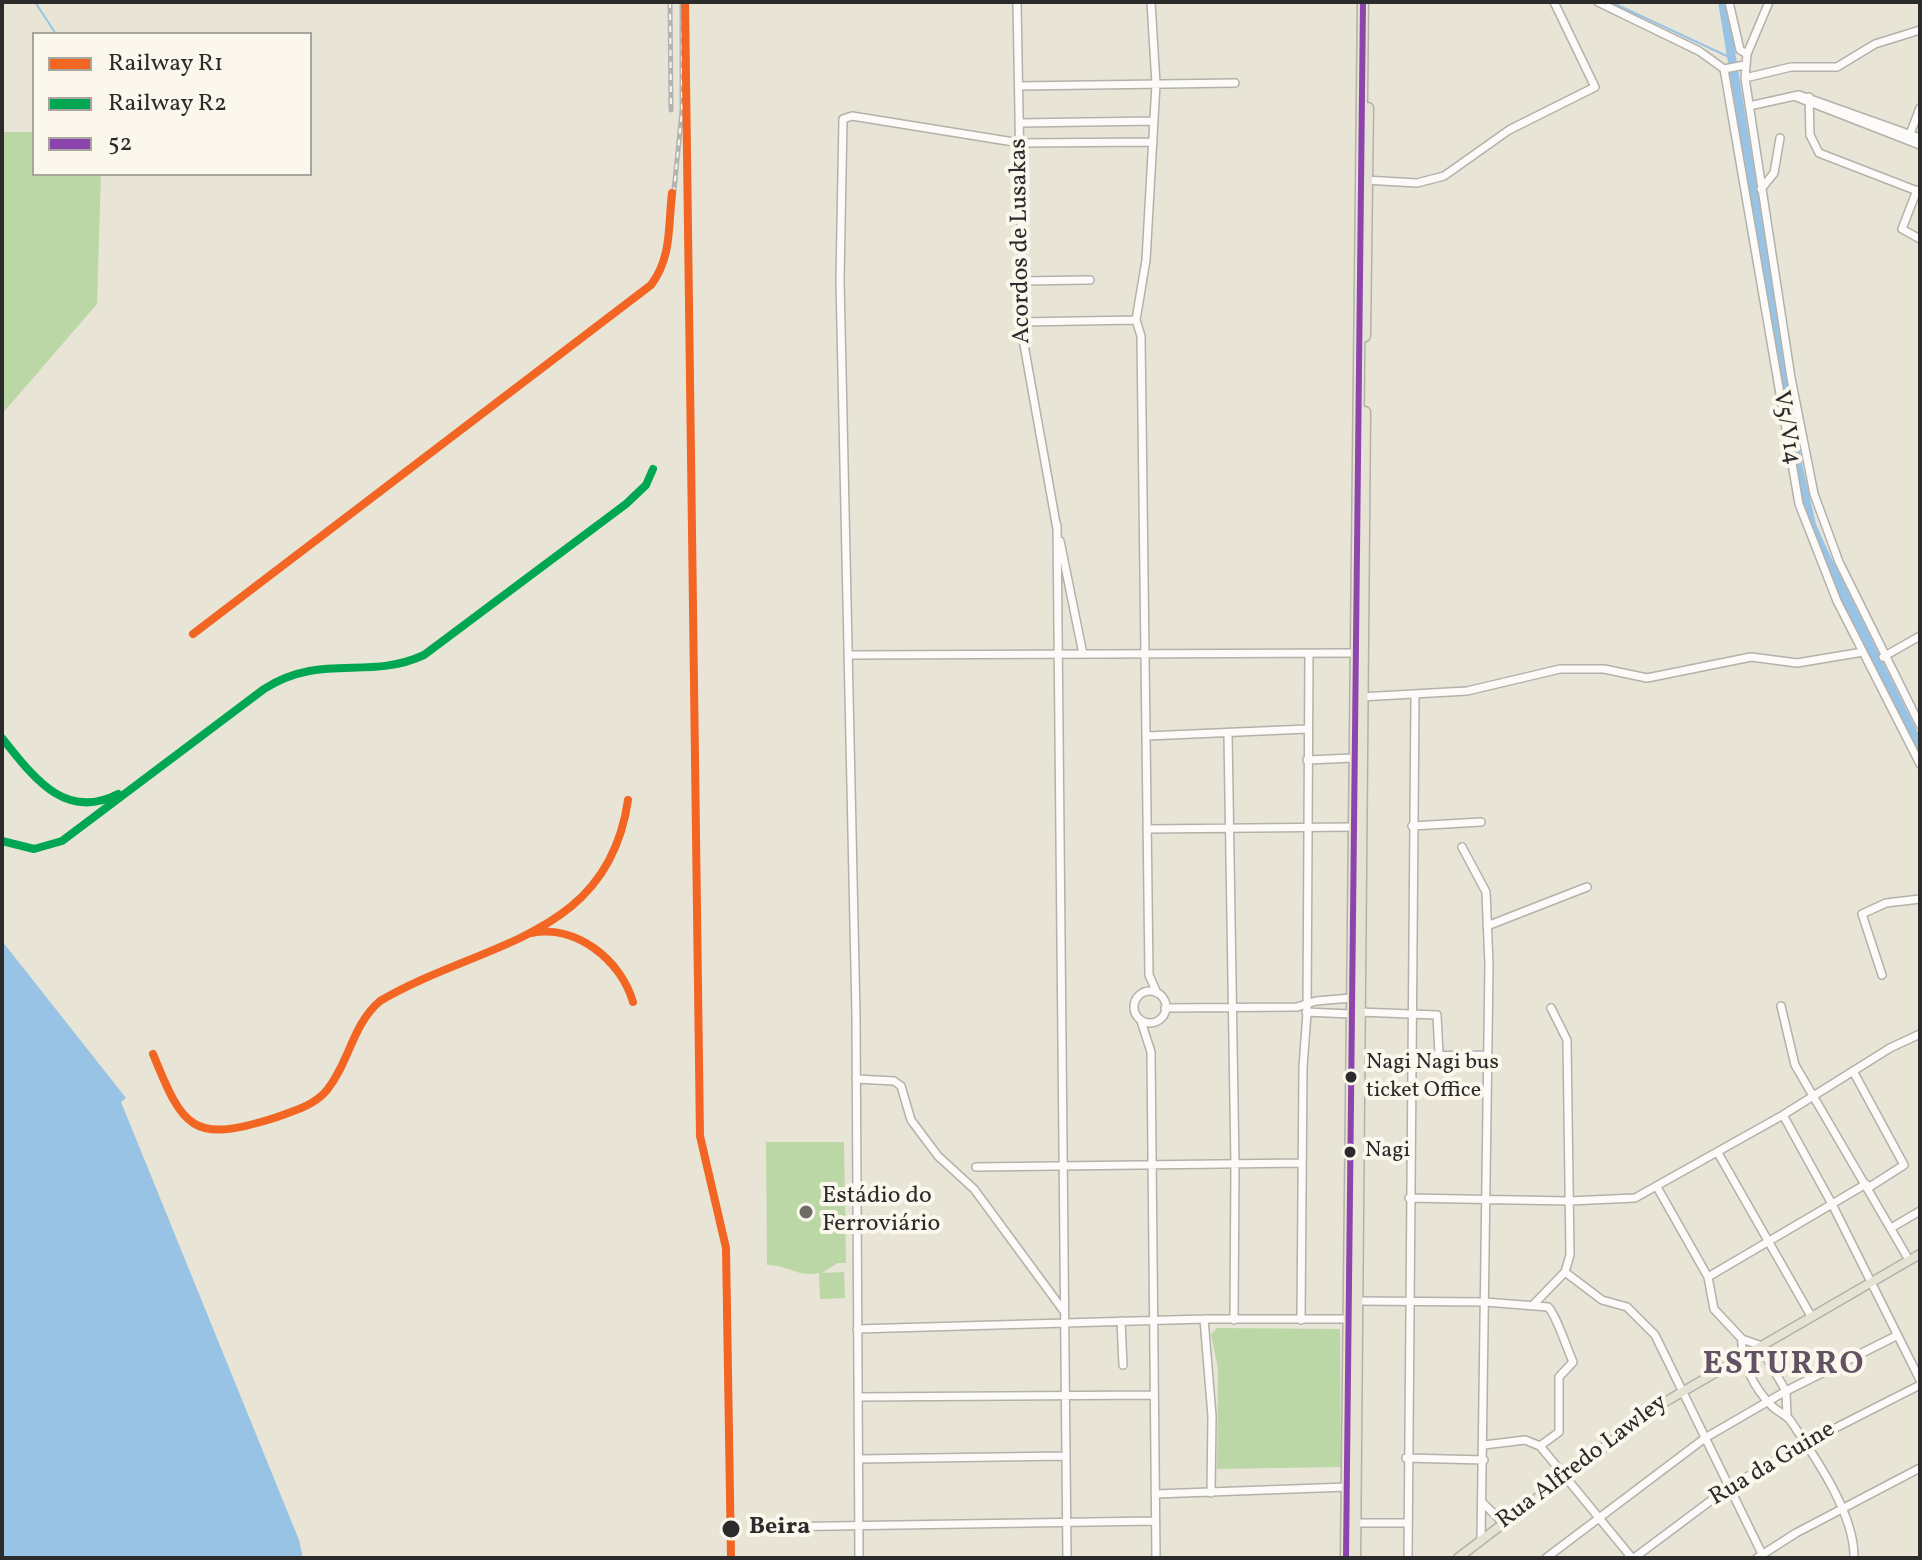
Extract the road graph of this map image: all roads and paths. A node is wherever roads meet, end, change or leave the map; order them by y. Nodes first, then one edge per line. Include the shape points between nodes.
1 (1017, 2) edge
2 (1151, 2) edge
3 (1366, 2) edge
4 (1554, 2) edge
5 (1598, 2) edge
6 (1729, 2) edge
7 (1769, 2) edge
8 (1920, 30) edge
9 (1747, 54) junction
10 (1745, 65) junction
11 (1724, 69) junction
12 (1745, 78) junction
13 (1235, 83) dead end
14 (1156, 84) junction
15 (1019, 86) junction
16 (1808, 101) junction
17 (1749, 106) junction
18 (1920, 108) edge
19 (1154, 121) junction
20 (1020, 123) junction
21 (1910, 134) junction
22 (1780, 138) dead end
23 (1920, 138) edge
24 (1153, 142) junction
25 (1020, 143) junction
26 (1920, 145) edge
27 (1363, 180) junction
28 (1761, 189) junction
29 (1918, 191) edge
30 (1920, 239) edge
31 (1090, 280) dead end
32 (1020, 281) junction
33 (1136, 320) junction
34 (1022, 322) junction
35 (1057, 525) junction
36 (1920, 636) edge
37 (1863, 652) junction
38 (1145, 653) junction
39 (1309, 653) junction
40 (1355, 653) junction
41 (1083, 654) junction
42 (850, 655) junction
43 (1055, 655) junction
44 (1883, 657) junction
45 (1415, 696) junction
46 (1358, 697) junction
47 (1920, 725) edge
48 (1307, 729) junction
49 (1228, 734) junction
50 (1147, 736) junction
51 (1353, 758) junction
52 (1307, 760) junction
53 (1920, 764) edge
54 (1481, 822) dead end
55 (1412, 826) junction
56 (1353, 827) junction
57 (1307, 828) junction
58 (1148, 829) junction
59 (1230, 830) junction
60 (1462, 847) dead end
61 (1587, 887) dead end
62 (1920, 899) edge
63 (1487, 926) junction
64 (1149, 975) junction
65 (1882, 975) dead end
66 (1157, 993) junction
67 (1141, 994) junction
68 (1351, 998) junction
69 (1307, 1003) junction
70 (1781, 1006) dead end
71 (1297, 1007) junction
72 (1165, 1008) junction
73 (1551, 1008) dead end
74 (1233, 1009) junction
75 (1307, 1013) junction
76 (1355, 1013) junction
77 (1411, 1014) junction
78 (1159, 1020) junction
79 (1141, 1021) junction
80 (1920, 1034) edge
81 (1151, 1052) junction
82 (1439, 1055) junction
83 (1488, 1055) junction
84 (1412, 1056) junction
85 (1853, 1071) junction
86 (856, 1079) junction
87 (1814, 1096) junction
88 (1783, 1115) junction
89 (1718, 1153) junction
90 (1302, 1163) junction
91 (1235, 1164) junction
92 (1150, 1166) junction
93 (976, 1167) dead end
94 (1062, 1168) junction
95 (1867, 1186) junction
96 (1657, 1187) junction
97 (1409, 1198) junction
98 (1487, 1200) junction
99 (1569, 1201) junction
100 (1832, 1204) junction
101 (1920, 1211) edge
102 (1891, 1228) junction
103 (1767, 1243) junction
104 (1920, 1254) edge
105 (1353, 1260) junction
106 (1909, 1260) junction
107 (1565, 1272) junction
108 (1708, 1277) junction
109 (1872, 1281) junction
110 (1356, 1301) junction
111 (1408, 1301) junction
112 (1485, 1302) junction
113 (1534, 1304) junction
114 (1064, 1312) junction
115 (1811, 1316) junction
116 (1204, 1319) junction
117 (1348, 1319) junction
118 (1153, 1320) junction
119 (1234, 1320) junction
120 (1301, 1320) junction
121 (1121, 1321) junction
122 (1064, 1322) junction
123 (857, 1329) junction
124 (1896, 1336) junction
125 (1742, 1339) junction
126 (1759, 1345) junction
127 (1353, 1349) junction
128 (1741, 1356) junction
129 (1123, 1365) dead end
130 (1920, 1383) edge
131 (1683, 1390) junction
132 (1786, 1391) junction
133 (1154, 1395) junction
134 (1065, 1396) junction
135 (859, 1397) junction
136 (1767, 1401) junction
137 (1787, 1417) junction
138 (1705, 1438) junction
139 (1804, 1444) junction
140 (1484, 1445) junction
141 (1540, 1446) junction
142 (1066, 1456) junction
143 (1406, 1458) junction
144 (859, 1459) junction
145 (1484, 1460) junction
146 (1920, 1468) edge
147 (1565, 1475) junction
148 (1350, 1481) junction
149 (1729, 1487) junction
150 (1211, 1493) junction
151 (1155, 1494) junction
152 (1351, 1500) junction
153 (1484, 1504) junction
154 (1842, 1507) junction
155 (1600, 1517) junction
156 (1155, 1521) junction
157 (1067, 1522) junction
158 (1356, 1523) junction
159 (1405, 1523) junction
160 (1503, 1523) junction
161 (769, 1527) dead end
162 (861, 1527) junction
163 (1481, 1540) junction
164 (1350, 1557) edge
165 (1761, 1557) edge
166 (859, 1558) edge
167 (1067, 1558) edge
168 (1156, 1558) edge
169 (1408, 1558) edge
170 (1458, 1558) edge
171 (1546, 1558) edge
172 (1633, 1558) edge
173 (1854, 1558) edge

1 - 15 street, Acordos de Lusakas
2 - 14 street
3 - 27 highway
4 - 27 street via 1595,87 1509,130 1444,176 1417,183
5 - 11 street via 1699,51
6 - 9 street via 1740,50
7 - 9 street
8 - 12 street via 1875,44 1837,67 1791,67
9 - 10 street
10 - 11 street
10 - 12 street
11 - 37 street, V5/V14 via 1799,504
12 - 17 street
13 - 14 street
14 - 15 street
14 - 19 street
15 - 20 street, Acordos de Lusakas
16 - 17 street via 1794,96
16 - 21 street
16 - 26 street
16 - 29 street via 1810,135 1819,153
17 - 28 street
18 - 21 street
19 - 20 street
19 - 24 street
20 - 25 street, Acordos de Lusakas
21 - 23 street
22 - 28 street via 1774,173
24 - 25 street
24 - 33 street via 1146,260
25 - 32 street, Acordos de Lusakas
25 - 42 street via 852,116 843,119 840,280
27 - 40 highway
27 - 46 highway
28 - 44 street via 1814,494 1828,539
29 - 30 street via 1902,231
31 - 32 street
32 - 34 street, Acordos de Lusakas
33 - 34 street
33 - 38 street via 1141,336
34 - 35 street, Acordos de Lusakas
35 - 41 street
35 - 43 street
36 - 44 street
37 - 45 street via 1797,663 1751,657 1647,678 1604,669 1560,669 1483,689
37 - 53 street, V5/V14
38 - 39 street
38 - 41 street
38 - 50 street
39 - 40 street
39 - 48 street
40 - 46 highway
41 - 43 street
42 - 43 street
42 - 86 street
43 - 94 street
44 - 47 street
45 - 46 street
45 - 55 street
46 - 51 highway
46 - 76 highway
48 - 49 street
48 - 52 street
49 - 50 street
49 - 59 street
50 - 58 street
51 - 52 street
51 - 56 highway
52 - 57 street
54 - 55 street
55 - 77 street
56 - 57 street
56 - 68 highway
57 - 59 street
57 - 69 street
58 - 59 street
58 - 64 street
59 - 74 street
60 - 63 street via 1486,892
61 - 63 street
62 - 65 street via 1886,903 1862,914
63 - 83 street
64 - 66 street
64 - 67 street
66 - 67 street
66 - 72 street
67 - 79 street via 1134,1009
68 - 69 street
68 - 76 highway
69 - 71 street
69 - 75 street
70 - 87 street via 1789,1054
71 - 74 street
71 - 75 street
72 - 74 street
72 - 78 street
73 - 99 street via 1567,1040
74 - 91 street
75 - 76 street
75 - 90 street
76 - 77 street
76 - 105 highway
77 - 82 street via 1437,1015
77 - 84 street
78 - 79 street
78 - 81 street
79 - 81 street
80 - 85 street
81 - 92 street
82 - 83 street
82 - 84 street
83 - 98 street
84 - 97 street
85 - 87 street
85 - 95 street via 1904,1165
86 - 114 street via 901,1086 911,1120 938,1156 974,1189
86 - 123 street
87 - 88 street
87 - 95 street
88 - 89 street
88 - 100 street
89 - 96 street
89 - 103 street
90 - 91 street
90 - 120 street
91 - 92 street
91 - 119 street
92 - 94 street
92 - 118 street
93 - 94 street
94 - 114 street
95 - 100 street
95 - 102 street
96 - 99 street via 1626,1199
96 - 108 street
97 - 98 street
97 - 111 street
98 - 99 street
98 - 112 street
99 - 107 street via 1570,1255
100 - 103 street
100 - 109 street
101 - 102 street
102 - 106 street
103 - 108 street
103 - 115 street
104 - 106 main road, Rua Alfredo Lawley
105 - 110 highway
105 - 117 highway
106 - 109 main road, Rua Alfredo Lawley
107 - 113 street
107 - 131 street via 1602,1300 1627,1307 1647,1325
108 - 125 street via 1714,1309
109 - 115 main road, Rua Alfredo Lawley
109 - 124 street
110 - 111 street
110 - 127 highway
111 - 112 street
111 - 143 street
112 - 113 street
112 - 140 street
113 - 141 street via 1554,1312 1573,1362 1559,1377 1559,1432
114 - 122 street
115 - 126 main road, Rua Alfredo Lawley
116 - 118 street
116 - 119 street
116 - 150 street via 1212,1416
117 - 120 street
117 - 127 highway
118 - 121 street
118 - 133 street
119 - 120 street
121 - 122 street
121 - 129 street
122 - 123 street
122 - 134 street
123 - 135 street
124 - 130 street
124 - 132 street
125 - 126 street
125 - 128 street
126 - 128 main road, Rua Alfredo Lawley
126 - 132 street
127 - 148 highway
128 - 131 main road, Rua Alfredo Lawley
128 - 136 street
130 - 139 street, Rua da Guine
131 - 138 street
131 - 147 main road, Rua Alfredo Lawley
132 - 136 street
132 - 137 street
133 - 134 street
133 - 151 street
134 - 135 street
134 - 142 street
135 - 144 street
136 - 137 street
136 - 138 street
137 - 139 street
138 - 149 street
138 - 155 street
139 - 149 street, Rua da Guine
139 - 154 street
140 - 141 street via 1525,1440
140 - 145 street
141 - 147 street
142 - 144 street
142 - 157 street
143 - 145 street
143 - 159 street
144 - 162 street
145 - 153 street
146 - 154 street
147 - 155 street
147 - 160 main road, Rua Alfredo Lawley
148 - 150 street
148 - 152 highway
149 - 165 street
149 - 172 street, Rua da Guine
150 - 151 street
151 - 156 street
152 - 158 highway
152 - 164 highway
153 - 160 street
153 - 163 street
154 - 165 street
154 - 173 street via 1852,1528
155 - 171 street
155 - 172 street
156 - 157 street
156 - 168 street
157 - 162 street
157 - 167 street
158 - 159 street
158 - 164 highway
159 - 169 street
160 - 163 main road, Rua Alfredo Lawley
161 - 162 street
162 - 166 street
163 - 170 main road, Rua Alfredo Lawley

